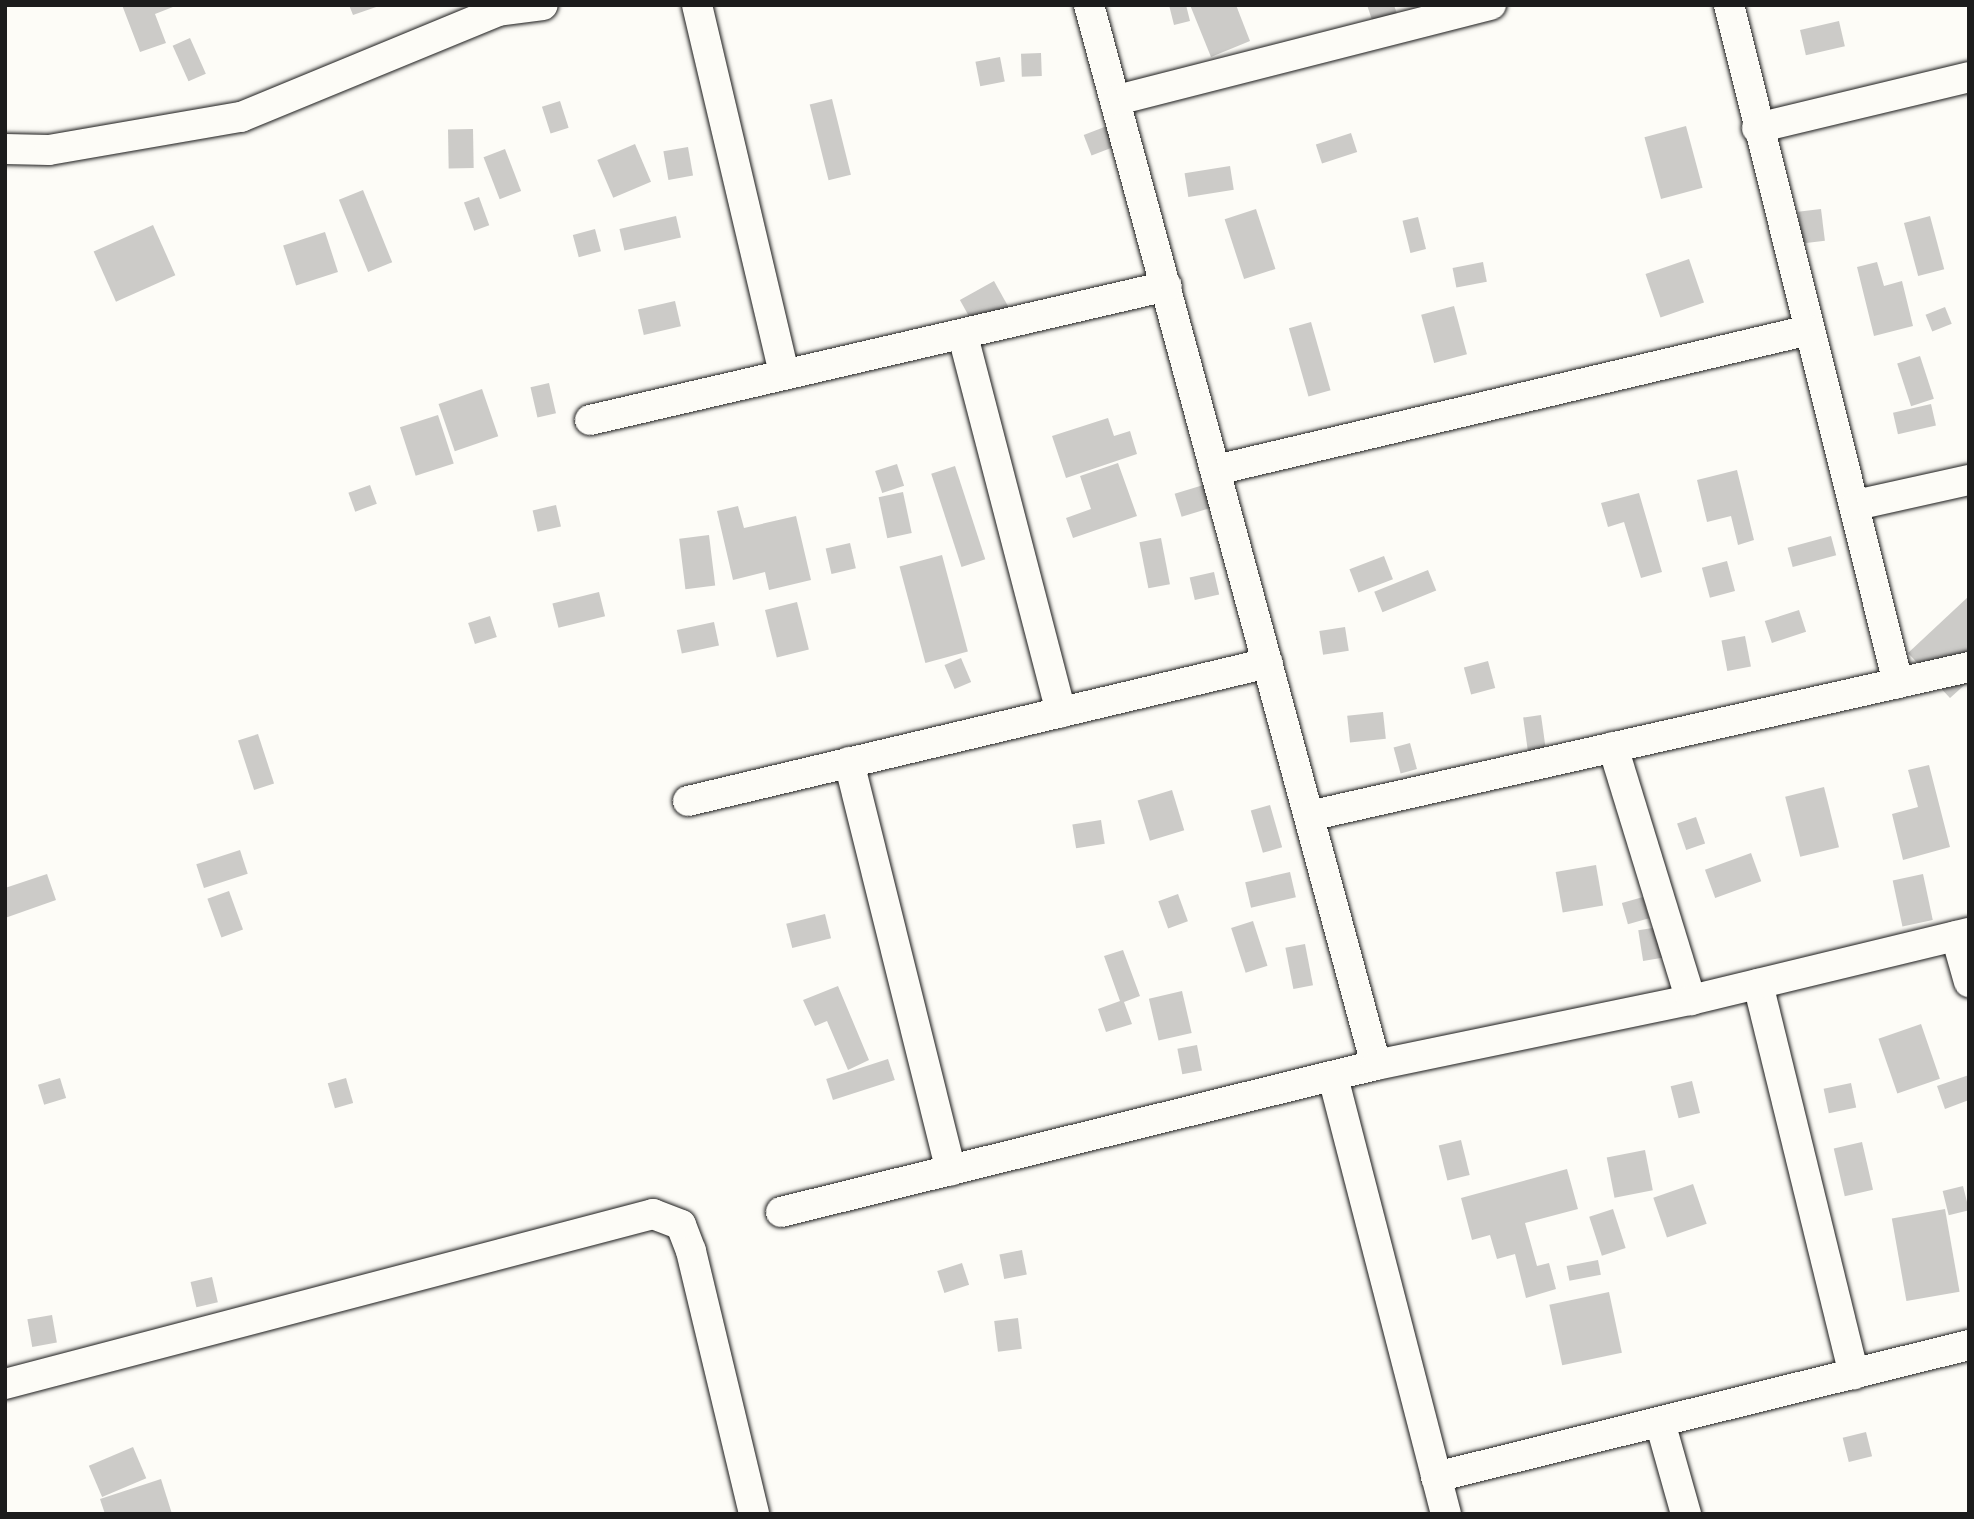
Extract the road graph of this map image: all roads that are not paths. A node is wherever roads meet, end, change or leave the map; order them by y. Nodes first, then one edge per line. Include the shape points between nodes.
1 (543, 5) edge
2 (697, 5) edge
3 (1089, 5) edge
4 (1490, 5) edge
5 (1729, 5) edge
6 (497, 8) edge
7 (1969, 77) edge
8 (1116, 100) junction
9 (1757, 128) junction
10 (5, 149) edge
11 (1167, 286) junction
12 (1809, 330) junction
13 (963, 336) junction
14 (784, 374) junction
15 (590, 420) dead end
16 (1216, 470) junction
17 (1969, 480) edge
18 (1856, 505) junction
19 (1268, 663) junction
20 (1969, 667) edge
21 (1898, 683) junction
22 (1061, 712) junction
23 (1613, 747) junction
24 (849, 762) junction
25 (688, 800) dead end
26 (1310, 817) junction
27 (1963, 935) edge
28 (1969, 982) edge
29 (1758, 984) junction
30 (1691, 1000) junction
31 (1376, 1065) junction
32 (1333, 1077) junction
33 (951, 1170) junction
34 (781, 1212) dead end
35 (1969, 1345) edge
36 (1854, 1374) junction
37 (5, 1384) edge
38 (1660, 1422) junction
39 (1436, 1477) junction
40 (754, 1514) edge
41 (1446, 1514) edge
42 (1686, 1514) edge

1 - 6 street
2 - 14 street
3 - 8 street
4 - 8 street
5 - 9 street
6 - 10 street via 241,117 49,150
7 - 9 street
8 - 11 street
9 - 12 street
11 - 13 street
11 - 16 street
12 - 16 street
12 - 18 street
13 - 14 street
13 - 22 street
14 - 15 street
16 - 19 street
17 - 18 street
18 - 21 street
19 - 22 street
19 - 26 street
20 - 21 street
21 - 23 street
22 - 24 street
23 - 26 street
23 - 30 street
24 - 25 street
24 - 33 street
26 - 31 street
27 - 28 street
27 - 29 street
29 - 30 street
29 - 36 street
30 - 31 street
31 - 32 street
32 - 33 street
32 - 39 street
33 - 34 street
35 - 36 street
36 - 38 street
37 - 40 street via 653,1214 681,1225 691,1251
38 - 39 street
38 - 42 street
39 - 41 street

